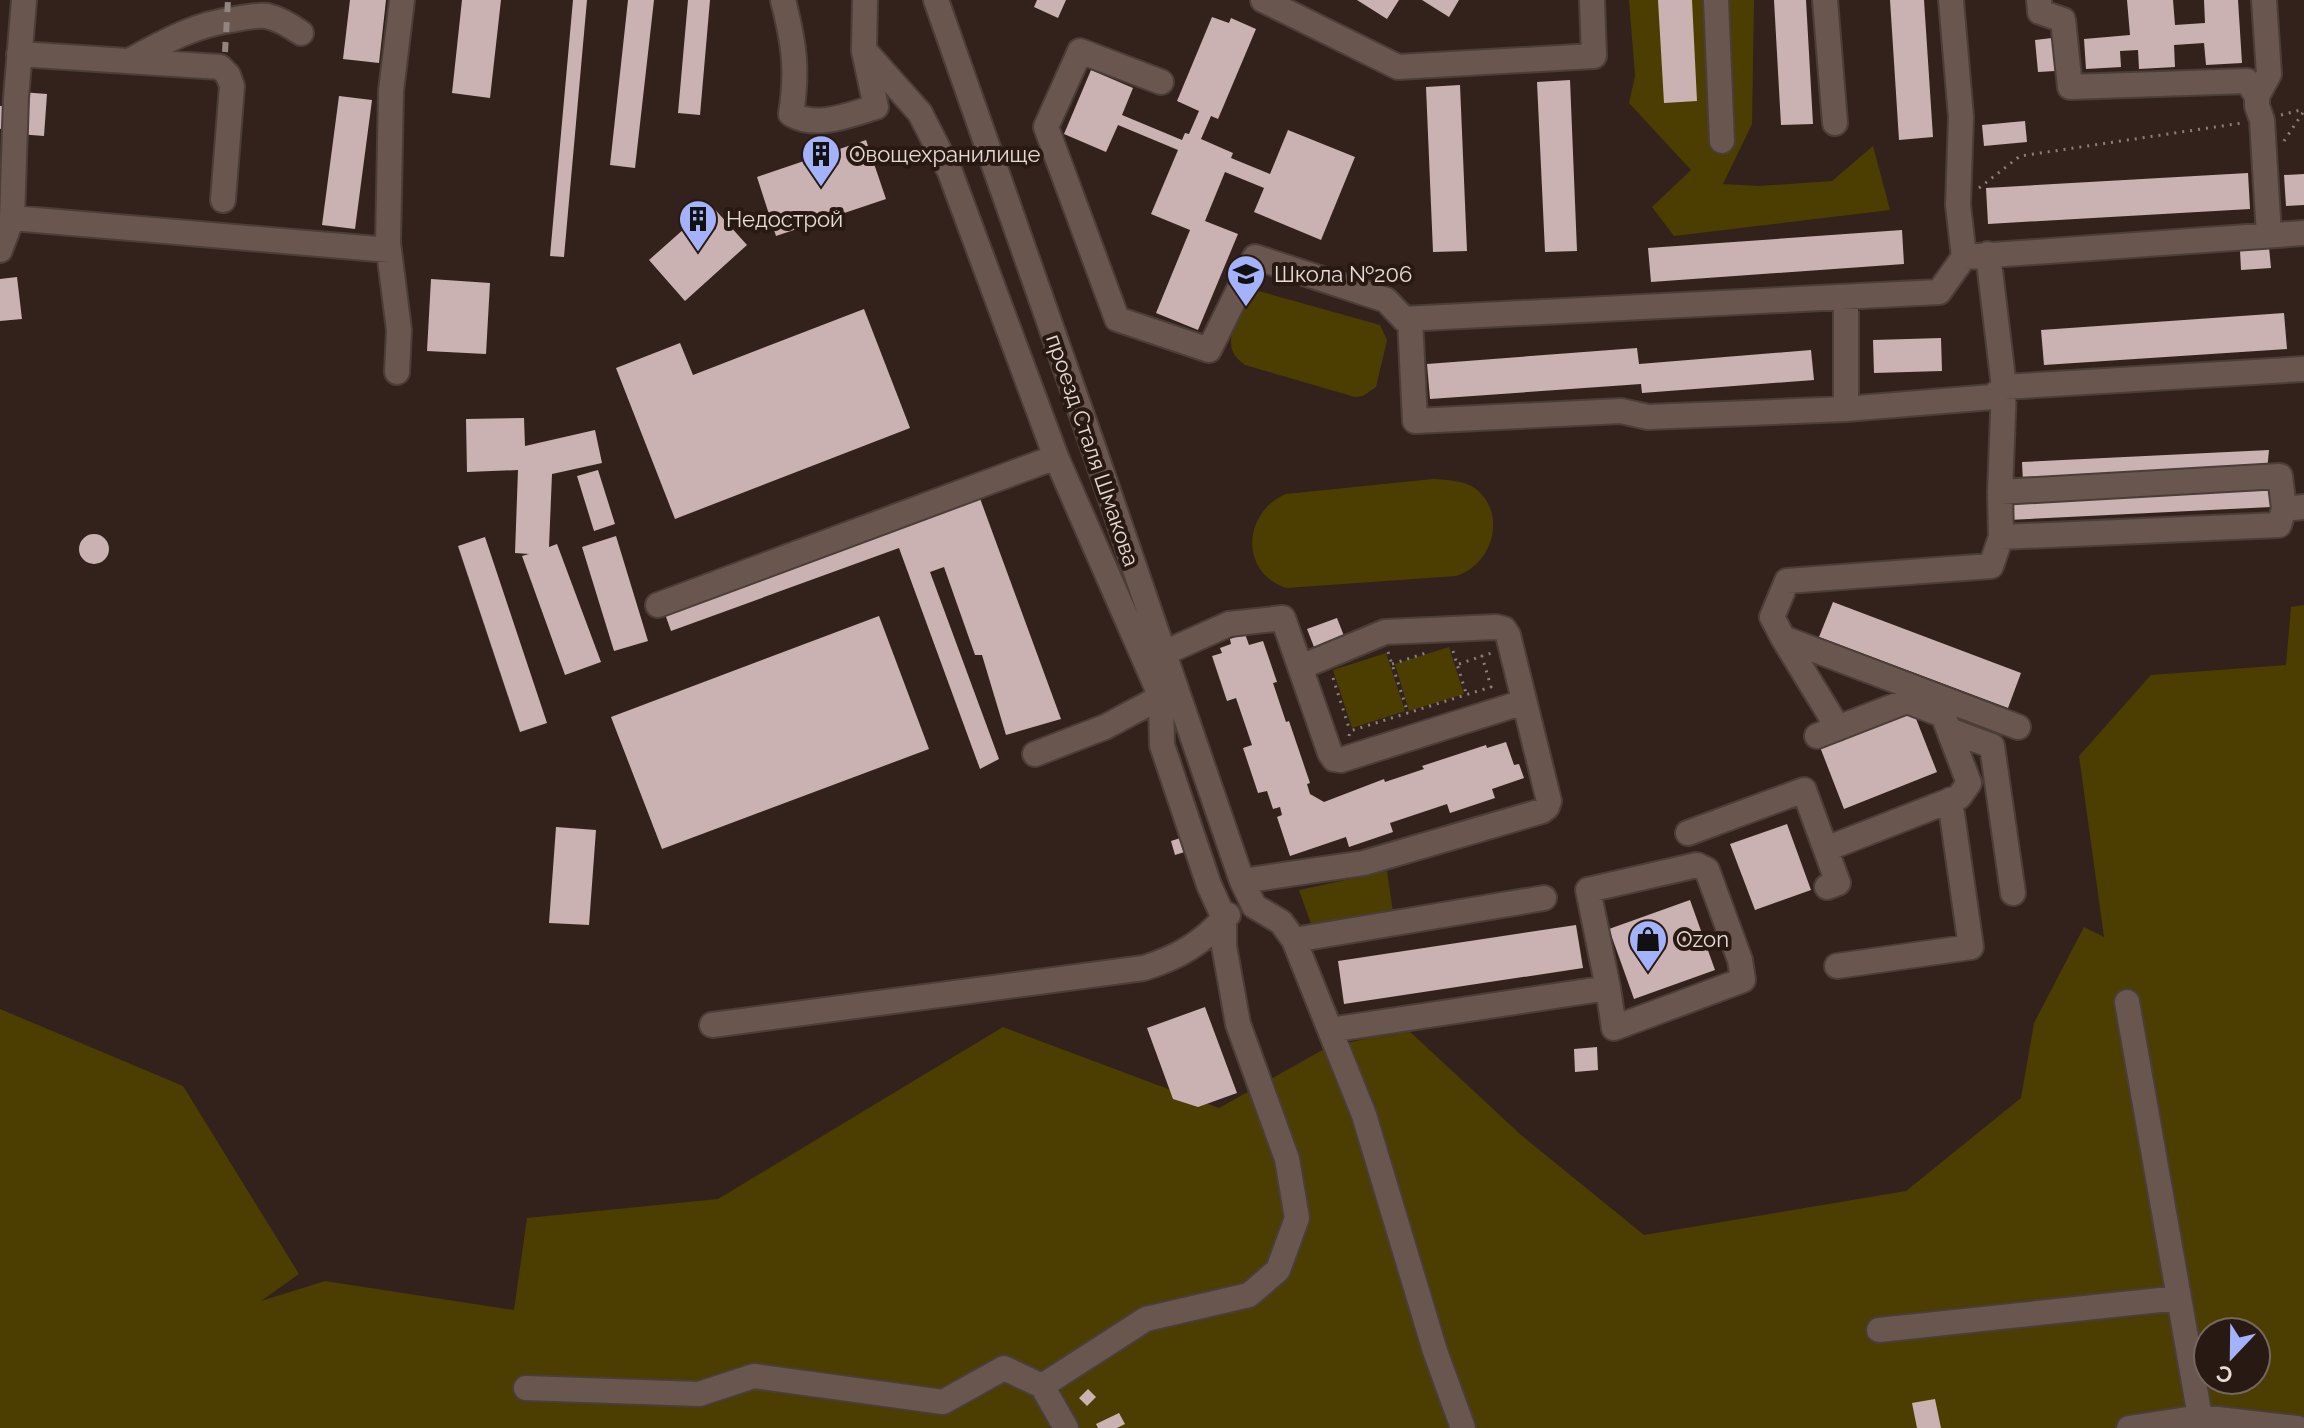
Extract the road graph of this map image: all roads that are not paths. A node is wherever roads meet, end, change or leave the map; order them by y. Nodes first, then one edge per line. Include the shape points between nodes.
1 (24, 0) edge
2 (402, 0) edge
3 (783, 0) edge
4 (865, 0) edge
5 (936, 0) edge
6 (1263, 0) edge
7 (1592, 0) edge
8 (1716, 0) edge
9 (1825, 0) edge
10 (1951, 0) edge
11 (2039, 0) edge
12 (2264, 0) edge
13 (301, 33) dead end
14 (864, 50) junction
15 (19, 54) junction
16 (131, 60) junction
17 (1161, 82) dead end
18 (2257, 96) junction
19 (1835, 123) dead end
20 (1722, 141) dead end
21 (223, 200) dead end
22 (12, 218) junction
23 (2304, 233) edge
24 (2269, 235) junction
25 (0, 250) edge
26 (389, 250) junction
27 (1988, 254) junction
28 (1964, 257) junction
29 (1846, 297) junction
30 (1410, 319) junction
31 (2304, 369) edge
32 (397, 372) dead end
33 (2004, 387) junction
34 (1846, 409) junction
35 (1056, 457) junction
36 (2000, 492) junction
37 (2294, 508) edge
38 (2001, 537) junction
39 (658, 605) dead end
40 (1783, 638) junction
41 (1164, 653) junction
42 (1301, 667) junction
43 (1161, 697) junction
44 (1524, 702) junction
45 (2018, 727) dead end
46 (1949, 730) junction
47 (1035, 754) dead end
48 (1950, 800) junction
49 (1688, 833) dead end
50 (1826, 849) junction
51 (1827, 887) dead end
52 (1246, 891) junction
53 (2013, 893) dead end
54 (1544, 898) dead end
55 (1224, 918) junction
56 (1294, 940) junction
57 (1837, 966) dead end
58 (1608, 988) junction
59 (2127, 1002) dead end
60 (712, 1025) dead end
61 (1330, 1030) junction
62 (2179, 1298) junction
63 (1879, 1330) dead end
64 (1042, 1386) junction
65 (526, 1388) dead end
66 (2200, 1417) junction
67 (1066, 1428) edge
68 (1463, 1428) edge
69 (2129, 1428) edge
70 (2297, 1428) edge

1 - 15 street
2 - 26 street via 391,91
3 - 14 street via 794,44 791,114 806,122 876,107
4 - 14 street
5 - 41 street, проезд Сталя Шмакова
6 - 7 street via 1398,67 1594,56
8 - 20 street
9 - 19 street
10 - 28 street via 1961,117 1958,205
11 - 18 street via 2040,12 2063,20 2070,87 2247,81
12 - 18 street via 2269,74
13 - 16 street via 268,16 217,21 184,31
14 - 35 street via 920,113 950,172
15 - 16 street
15 - 22 street
16 - 21 street via 209,64 228,75 232,86
17 - 30 street via 1080,51 1046,127 1117,319 1209,350 1255,257 1386,300
18 - 24 street
22 - 25 street
22 - 26 street
23 - 24 street
24 - 27 street
26 - 32 street via 399,330
27 - 28 street
27 - 33 street
28 - 29 street via 1939,292
29 - 30 street
29 - 34 street
30 - 34 street via 1415,421 1621,411 1648,417
31 - 33 street
33 - 34 street via 1992,397
33 - 36 street
35 - 39 street
35 - 43 street
36 - 37 street via 2280,476
36 - 38 street
37 - 38 street via 2279,525
38 - 40 street via 1991,566 1787,581 1772,617
40 - 45 street
40 - 46 street via 1828,732 1907,701 1943,715
41 - 42 street via 1229,624 1277,617 1287,623
41 - 52 street, проезд Сталя Шмакова
42 - 44 street via 1385,632 1496,627 1504,629 1511,647
42 - 44 street via 1334,759 1341,760 1353,743
43 - 47 street via 1105,727
43 - 55 street via 1162,745
44 - 52 street via 1549,801 1542,811
46 - 48 street via 1969,783
46 - 53 street via 1992,746
48 - 50 street
48 - 57 street via 1971,947
49 - 50 street via 1804,790
50 - 51 street via 1838,883
52 - 55 street
52 - 56 street
54 - 56 street
55 - 60 street via 1192,948 1144,968
55 - 64 street via 1238,1024 1287,1159 1297,1218 1278,1270 1249,1295 1146,1319
56 - 61 street
58 - 58 street via 1588,890 1703,866 1743,980 1614,1028
58 - 61 street
59 - 62 street
61 - 68 street via 1364,1115
62 - 63 street
62 - 66 street
64 - 65 street via 1004,1368 943,1402 754,1376 699,1394
64 - 67 street
66 - 69 street
66 - 70 street

